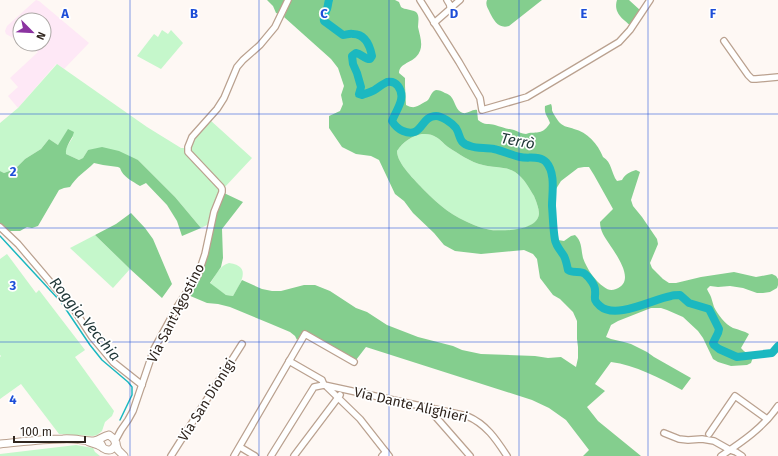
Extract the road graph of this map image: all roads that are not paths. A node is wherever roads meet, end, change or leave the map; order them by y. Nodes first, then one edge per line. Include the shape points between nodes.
1 (288, 0) edge
2 (420, 0) edge
3 (460, 0) edge
4 (650, 0) edge
5 (449, 3) edge
6 (434, 23) junction
7 (724, 42) dead end
8 (778, 77) edge
9 (0, 227) edge
10 (242, 344) dead end
11 (289, 361) junction
12 (354, 362) dead end
13 (142, 385) junction
14 (324, 385) junction
15 (344, 390) junction
16 (339, 397) junction
17 (778, 406) edge
18 (427, 408) junction
19 (767, 419) junction
20 (664, 432) dead end
21 (709, 434) dead end
22 (102, 438) junction
23 (114, 440) junction
24 (0, 446) edge
25 (102, 447) junction
26 (240, 447) junction
27 (109, 450) junction
28 (730, 450) junction
29 (386, 455) edge
30 (119, 456) edge
31 (124, 456) edge
32 (171, 456) edge
33 (234, 456) edge
34 (255, 456) edge
35 (271, 456) edge
36 (294, 456) edge
37 (470, 456) edge
38 (507, 456) edge
39 (721, 456) edge
40 (742, 456) edge

1 - 13 street, Via Sant'Agostino via 275,28 237,68 224,98 192,137 188,146 188,152 221,187 222,192 214,212 198,275 152,353
2 - 6 street
3 - 5 street via 453,6
4 - 6 street via 619,42 527,97 482,110 480,98
5 - 6 street via 450,10
7 - 8 street via 750,78
9 - 13 street via 18,244 60,294 113,362
10 - 32 street, Via San Dionigi
11 - 12 street via 305,334
11 - 14 street via 322,380
11 - 26 street
13 - 23 street, Via Sant'Agostino via 133,411
14 - 15 street, Via Dante Alighieri
14 - 16 street
14 - 35 street via 314,388
15 - 16 street
15 - 18 street, Via Dante Alighieri
16 - 29 street via 360,418
16 - 36 street
17 - 19 street
18 - 37 street
18 - 38 street, Via Dante Alighieri via 474,419 488,430
19 - 21 street via 735,396
19 - 28 street
20 - 28 street via 679,439 714,441
22 - 23 main road via 106,436
22 - 24 main road via 94,441 61,439
22 - 25 main road
23 - 27 main road via 114,448
23 - 31 main road
24 - 25 main road via 65,441 87,442
25 - 27 main road
26 - 33 street
26 - 34 street
27 - 30 main road
28 - 39 street
28 - 40 street

